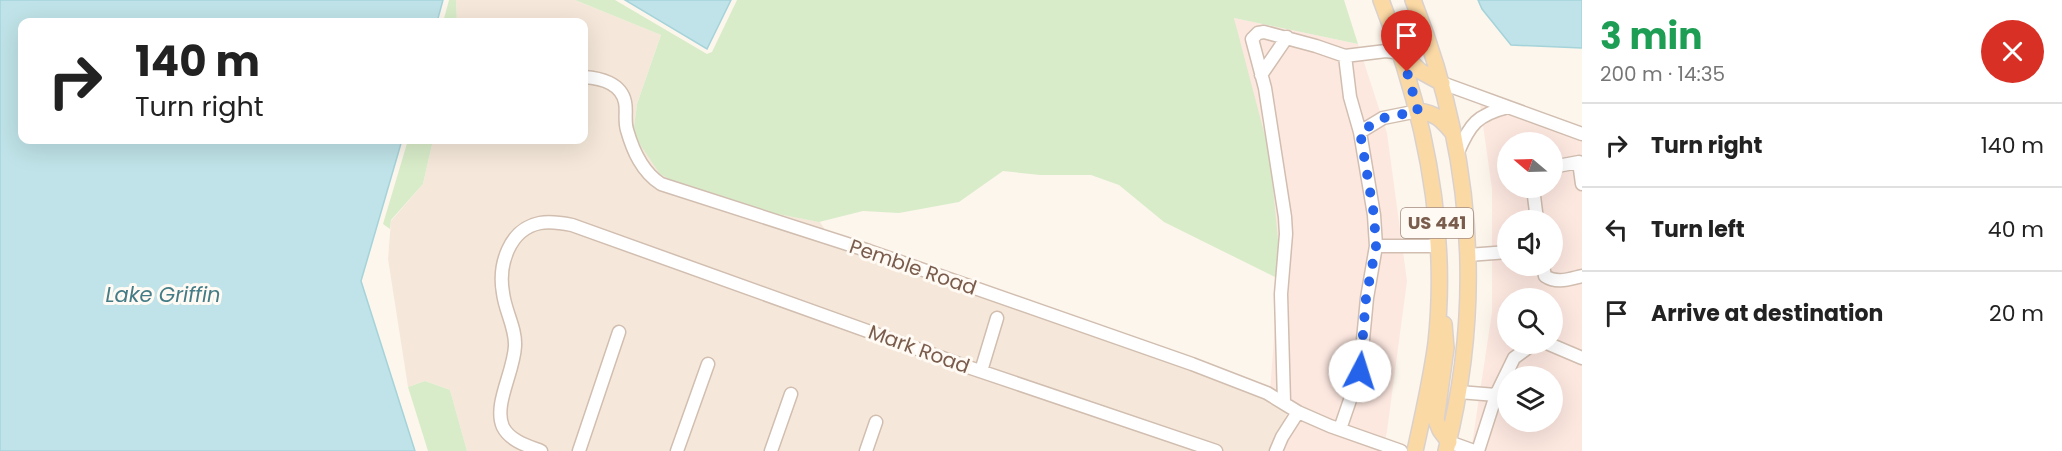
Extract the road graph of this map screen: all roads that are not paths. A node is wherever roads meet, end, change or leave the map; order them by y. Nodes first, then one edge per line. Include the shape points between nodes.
1 (1381, 0) edge
2 (1413, 0) edge
3 (1287, 37) junction
4 (1402, 53) junction
5 (1346, 56) junction
6 (1261, 75) junction
7 (588, 78) edge
8 (1442, 83) junction
9 (1508, 107) junction
10 (1418, 111) junction
11 (1360, 132) junction
12 (1582, 134) edge
13 (1455, 135) junction
14 (1458, 152) junction
15 (1580, 159) edge
16 (1563, 163) edge
17 (1582, 184) edge
18 (1376, 246) junction
19 (1439, 246) junction
20 (1497, 253) edge
21 (1468, 255) junction
22 (1545, 276) edge
23 (1582, 276) edge
24 (1438, 307) junction
25 (997, 318) dead end
26 (619, 332) dead end
27 (1563, 350) edge
28 (1519, 354) edge
29 (1582, 358) edge
30 (708, 364) dead end
31 (981, 371) junction
32 (1459, 392) junction
33 (791, 394) dead end
34 (1496, 395) junction
35 (1284, 402) junction
36 (1298, 412) junction
37 (876, 422) dead end
38 (1340, 429) junction
39 (1448, 446) edge
40 (541, 451) edge
41 (579, 451) edge
42 (677, 451) edge
43 (771, 451) edge
44 (866, 451) edge
45 (1216, 451) edge
46 (1276, 451) edge
47 (1401, 451) edge
48 (1415, 451) edge
49 (1476, 451) edge

1 - 4 main road, US 441
2 - 8 main road, US 441
3 - 5 street
3 - 6 street
3 - 6 street via 1264,32 1252,39
4 - 5 street
4 - 8 main road via 1420,71
4 - 10 main road, US 441
5 - 11 street via 1350,97
6 - 35 street via 1286,225 1281,294
7 - 35 street, Pemble Road via 606,81 621,91 627,130 639,161 661,184 869,251 1192,364
8 - 9 street
8 - 13 main road, US 441
9 - 12 street
9 - 14 street via 1477,119
10 - 11 street via 1383,118
10 - 13 main road via 1440,117
10 - 19 main road, US 441 via 1434,188
11 - 18 street
13 - 14 main road, US 441
14 - 21 main road, US 441
15 - 16 street
15 - 17 street
18 - 19 street
18 - 38 street via 1366,298 1360,371
19 - 24 main road, US 441
20 - 21 street
21 - 32 main road, US 441 via 1468,308
22 - 23 street via 1562,281
24 - 39 main road via 1443,316 1446,348 1436,420
24 - 48 main road, US 441 via 1436,343
25 - 31 street
26 - 41 street
27 - 29 street
28 - 34 street
30 - 42 street
31 - 40 street, Mark Road via 572,225 548,222 520,232 505,255 501,276 515,345 514,363 502,396 502,426 513,440
31 - 45 street, Mark Road
32 - 34 street
32 - 39 main road, US 441
33 - 43 street
34 - 49 street
35 - 36 street, Pemble Road
36 - 38 street
36 - 46 street
37 - 44 street
38 - 47 street
39 - 49 street

